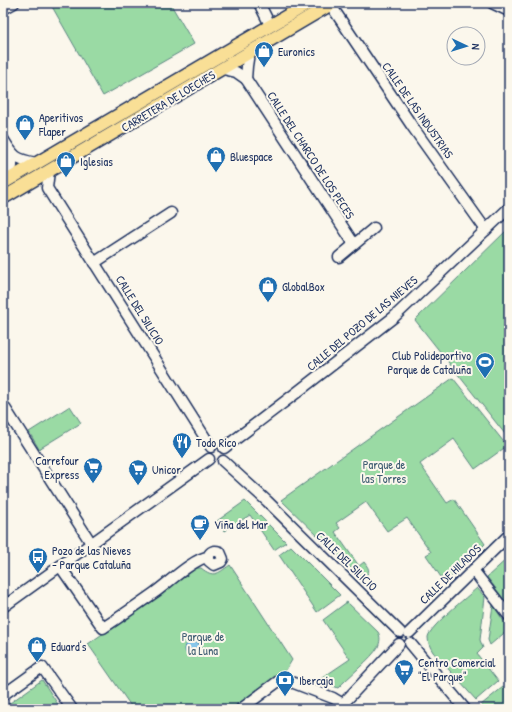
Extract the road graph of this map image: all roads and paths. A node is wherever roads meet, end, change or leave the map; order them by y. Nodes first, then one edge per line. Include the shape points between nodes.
1 (14, 3) edge
2 (258, 3) edge
3 (309, 3) edge
4 (492, 3) edge
5 (332, 4) edge
6 (3, 9) edge
7 (509, 12) edge
8 (270, 25) junction
9 (249, 53) junction
10 (223, 69) junction
11 (246, 79) junction
12 (3, 139) edge
13 (12, 154) junction
14 (36, 163) junction
15 (49, 171) junction
16 (6, 181) edge
17 (30, 183) junction
18 (47, 188) junction
19 (3, 198) edge
20 (509, 208) edge
21 (171, 213) dead end
22 (374, 228) dead end
23 (486, 230) junction
24 (354, 244) junction
25 (339, 257) dead end
26 (94, 263) junction
27 (3, 405) edge
28 (211, 447) junction
29 (224, 448) junction
30 (209, 459) junction
31 (223, 461) junction
32 (509, 535) edge
33 (91, 543) junction
34 (208, 557) dead end
35 (60, 566) junction
36 (473, 570) junction
37 (3, 607) edge
38 (509, 616) edge
39 (405, 632) junction
40 (410, 643) junction
41 (399, 644) junction
42 (3, 695) edge
43 (341, 707) edge
44 (72, 709) edge
45 (241, 709) edge
46 (466, 709) edge

1 - 6 street
2 - 8 street
3 - 8 main road, CARRETERA DE LOECHES
4 - 7 street
5 - 9 main road, CARRETERA DE LOECHES
5 - 23 street, CALLE DE LAS INDUSTRIAS via 412,126
8 - 14 main road, CARRETERA DE LOECHES
9 - 10 main road, CARRETERA DE LOECHES
9 - 11 street
10 - 11 street via 236,72
10 - 15 main road, CARRETERA DE LOECHES
11 - 24 street, CALLE DEL CHARCO DE LOS PECES
12 - 13 street
13 - 14 street via 22,160
13 - 16 street via 12,166
14 - 16 main road, CARRETERA DE LOECHES
15 - 17 main road, CARRETERA DE LOECHES
15 - 18 street
17 - 18 street
17 - 19 main road, CARRETERA DE LOECHES
18 - 26 street, CALLE DEL SILICIO
20 - 23 street, CALLE DEL POZO DE LAS NIEVES
21 - 26 street
22 - 24 street
23 - 29 street, CALLE DEL POZO DE LAS NIEVES via 394,317
24 - 25 street
26 - 28 street, CALLE DEL SILICIO
27 - 33 street
28 - 29 street via 220,445
28 - 30 street via 208,450
29 - 31 street via 226,457
30 - 31 street via 218,463
30 - 33 street
31 - 39 street, CALLE DEL SILICIO
32 - 36 street, CALLE DE HILADOS
33 - 35 street
34 - 35 street via 186,569 103,628
35 - 37 street
36 - 38 street
36 - 39 street, CALLE DE HILADOS
39 - 40 street via 411,636
39 - 41 street via 397,635
40 - 41 street
40 - 46 street
41 - 43 street
42 - 44 street via 42,668
43 - 45 street via 333,698 280,680

